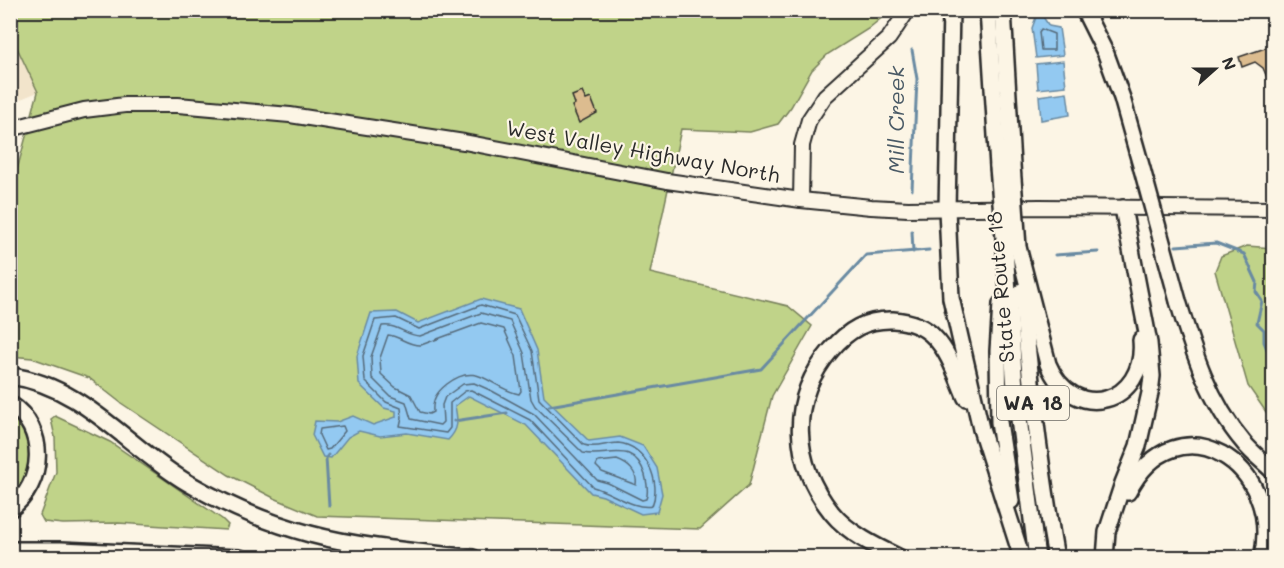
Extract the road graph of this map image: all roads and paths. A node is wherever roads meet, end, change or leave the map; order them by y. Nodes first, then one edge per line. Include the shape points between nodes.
1 (908, 10) edge
2 (951, 10) edge
3 (988, 10) edge
4 (1003, 10) edge
5 (1084, 10) edge
6 (10, 129) edge
7 (1005, 166) junction
8 (801, 200) junction
9 (1123, 208) junction
10 (947, 209) junction
11 (1274, 209) edge
12 (1012, 248) junction
13 (1006, 274) junction
14 (1136, 283) junction
15 (10, 376) edge
16 (10, 404) edge
17 (981, 429) junction
18 (1274, 472) edge
19 (10, 509) edge
20 (1107, 532) junction
21 (10, 550) edge
22 (1021, 553) edge
23 (240, 558) edge
24 (473, 558) edge
25 (900, 558) edge
26 (1037, 558) edge
27 (1056, 558) edge
28 (1106, 558) edge
29 (1262, 558) edge

1 - 8 main road via 889,38 825,96 808,120 802,145
2 - 10 highway
3 - 7 highway, State Route 18 / WA 18
4 - 7 highway, State Route 18 / WA 18
5 - 18 highway, bridge via 1122,98 1178,300 1205,381 1221,413
6 - 8 main road, West Valley Highway North via 84,110 125,105 268,113
7 - 12 highway, State Route 18 / WA 18, bridge
8 - 10 main road, West Valley Highway North
9 - 10 main road, West Valley Highway North
9 - 11 main road, West Valley Highway North
9 - 14 highway
10 - 17 highway via 951,298
12 - 13 highway, State Route 18 / WA 18
12 - 14 highway via 1052,374 1065,389 1084,399 1117,394 1127,387 1139,367 1142,347
12 - 27 highway, State Route 18 / WA 18
13 - 22 highway via 998,351 999,422
13 - 26 highway, State Route 18 / WA 18 via 1015,388
14 - 20 highway via 1151,359 1150,393 1138,446
15 - 24 highway via 38,381 75,398 170,471 254,515 335,540
16 - 19 highway via 25,416 38,452 29,489
17 - 22 highway
17 - 25 highway via 936,338 907,321 884,320 858,326 843,336 823,359 802,403 801,441 811,480 832,514 855,533
20 - 28 highway
20 - 29 highway via 1135,478 1160,456 1182,447 1216,448 1243,460 1269,498 1272,528
21 - 23 highway

